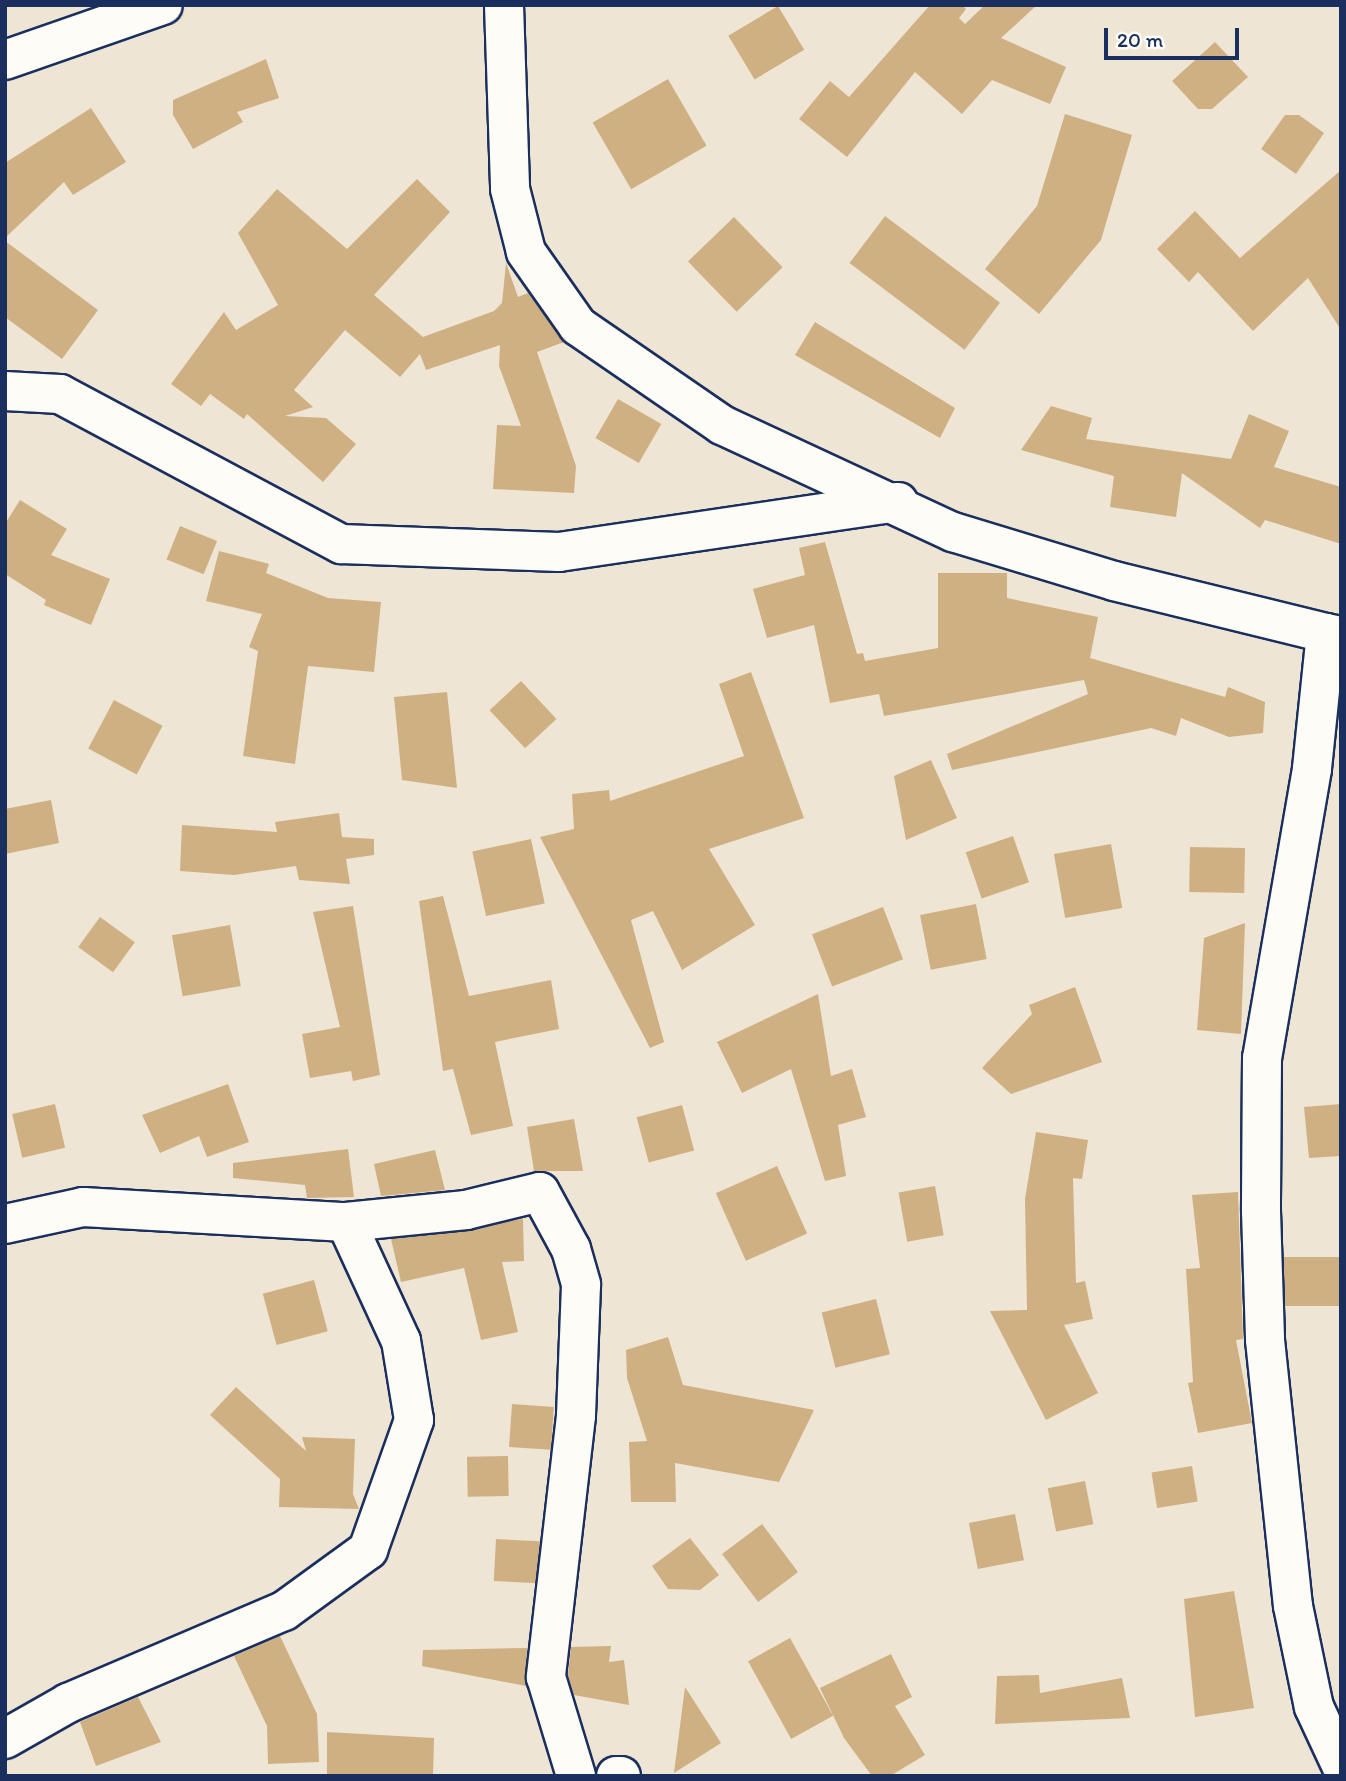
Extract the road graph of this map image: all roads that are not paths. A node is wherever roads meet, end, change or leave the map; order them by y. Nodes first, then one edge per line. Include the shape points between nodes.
1 (163, 5) edge
2 (504, 5) edge
3 (5, 60) edge
4 (5, 391) edge
5 (898, 502) junction
6 (1333, 634) edge
7 (346, 1222) junction
8 (5, 1224) edge
9 (5, 1739) edge
10 (1341, 1765) edge
11 (576, 1776) edge

1 - 3 street
2 - 5 street via 510,189 526,252 578,326 722,425
4 - 5 street via 61,394 341,544 559,552
5 - 6 street via 953,532 1114,581
6 - 10 street via 1262,1058 1261,1211 1265,1340 1293,1606 1314,1707
7 - 8 street via 83,1207
7 - 9 street via 401,1341 414,1420 368,1550 285,1611 68,1703
7 - 11 street via 466,1210 540,1192 572,1249 581,1285 576,1416 546,1677

